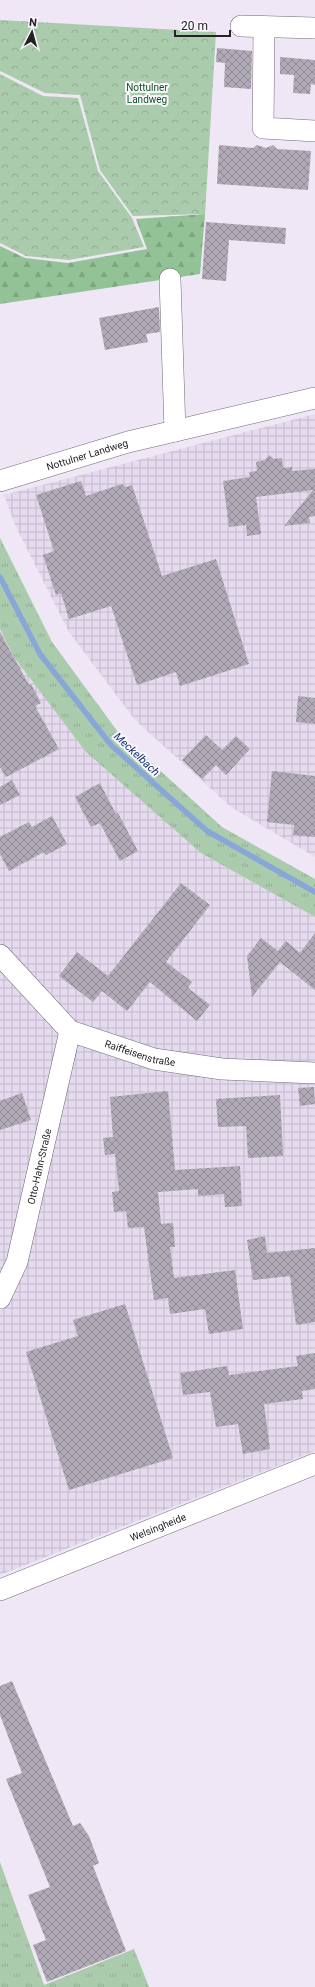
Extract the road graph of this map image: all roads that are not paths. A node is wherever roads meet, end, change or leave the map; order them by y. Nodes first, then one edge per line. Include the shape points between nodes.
1 (241, 26) dead end
2 (264, 27) junction
3 (315, 28) edge
4 (315, 131) edge
5 (170, 279) dead end
6 (315, 398) edge
7 (175, 431) junction
8 (0, 481) edge
9 (0, 955) edge
10 (70, 1031) junction
11 (315, 1073) edge
12 (0, 1298) edge
13 (315, 1464) edge
14 (0, 1590) edge

1 - 2 street
2 - 3 street
2 - 4 street via 263,128
5 - 7 street
6 - 7 street, Nottulner Landweg
7 - 8 street, Nottulner Landweg via 128,442
9 - 10 street, Raiffeisenstraße
10 - 11 street, Raiffeisenstraße via 154,1059 222,1069
10 - 12 street, Otto-Hahn-Straße via 17,1262
13 - 14 street, Welsingheide

